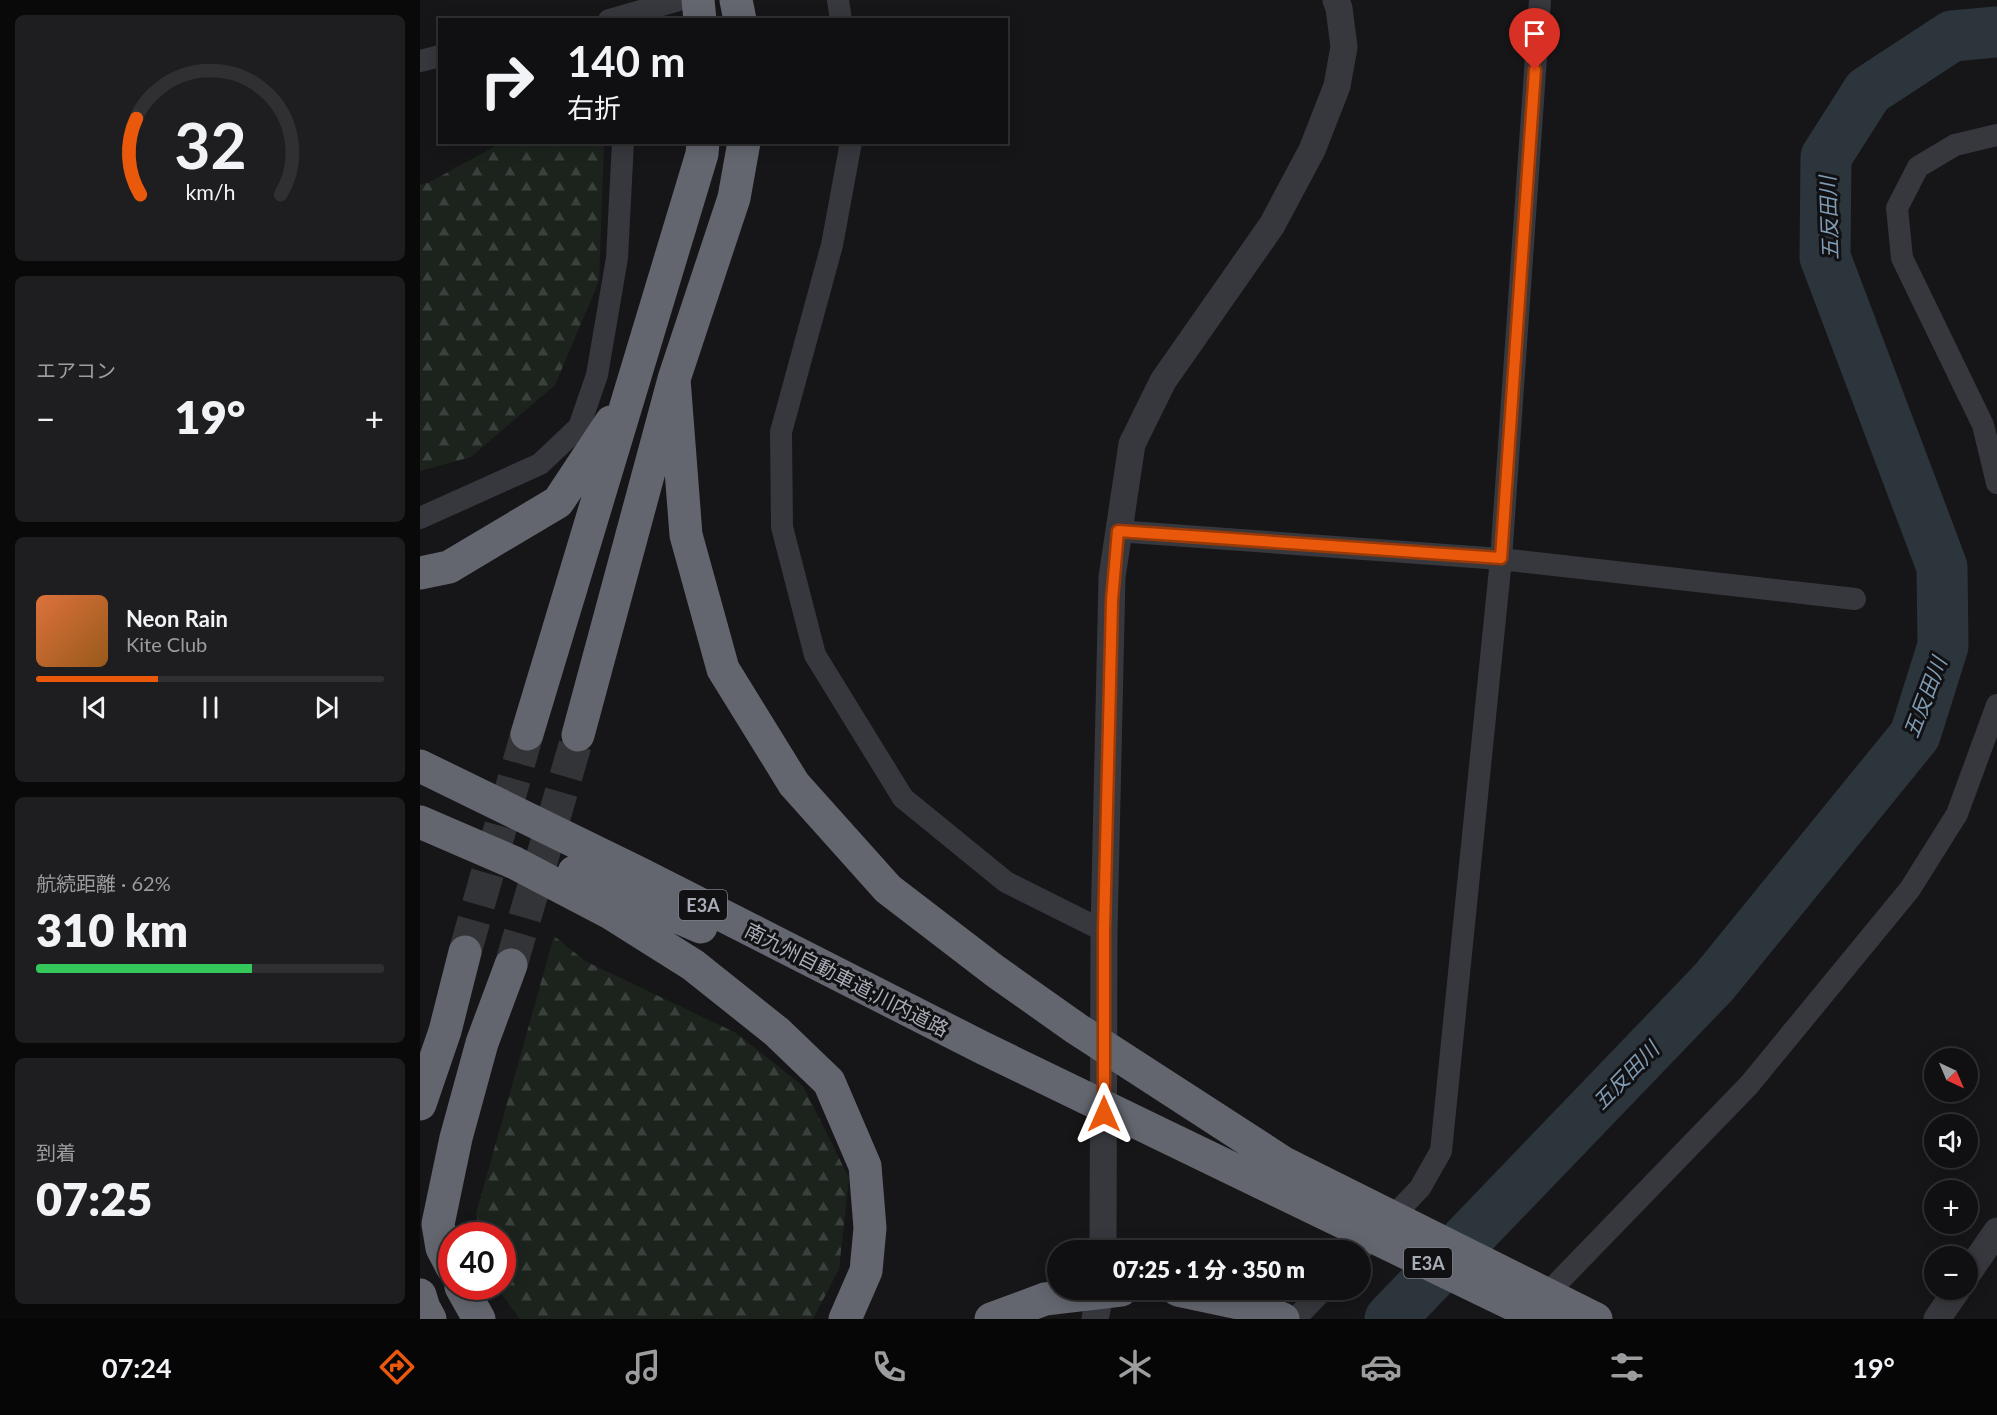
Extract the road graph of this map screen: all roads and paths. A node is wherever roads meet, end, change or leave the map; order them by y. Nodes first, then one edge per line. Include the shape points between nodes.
1 (736, 0) edge
2 (838, 0) edge
3 (1336, 0) edge
4 (1540, 0) edge
5 (691, 7) edge
6 (617, 14) edge
7 (740, 18) edge
8 (841, 18) edge
9 (438, 56) edge
10 (420, 61) edge
11 (1997, 135) edge
12 (623, 144) edge
13 (703, 144) edge
14 (744, 144) edge
15 (851, 144) edge
16 (674, 379) junction
17 (633, 384) junction
18 (1997, 483) edge
19 (420, 518) edge
20 (1118, 531) junction
21 (1501, 558) junction
22 (420, 573) edge
23 (1855, 599) dead end
24 (1997, 705) edge
25 (527, 734) tunnel mouth
26 (578, 735) tunnel mouth
27 (420, 766) edge
28 (420, 806) edge
29 (420, 822) edge
30 (1104, 931) junction
31 (465, 952) tunnel mouth
32 (511, 965) tunnel mouth
33 (983, 1048) junction
34 (420, 1104) edge
35 (438, 1222) edge
36 (1997, 1231) edge
37 (1103, 1240) edge
38 (1370, 1240) edge
39 (1978, 1259) edge
40 (420, 1295) edge
41 (1047, 1299) edge
42 (468, 1300) edge
43 (1099, 1300) edge
44 (1225, 1300) edge
45 (1313, 1300) edge
46 (1950, 1300) edge
47 (430, 1319) edge
48 (478, 1319) edge
49 (845, 1319) edge
50 (991, 1319) edge
51 (1095, 1319) edge
52 (1283, 1319) edge
53 (1295, 1319) edge
54 (1522, 1319) edge
55 (1543, 1319) edge
56 (1596, 1319) edge
57 (1937, 1319) edge

1 - 7 highway
2 - 8 street
3 - 20 street via 1344,47 1337,86 1312,150 1272,225 1163,381 1132,444
4 - 21 street
5 - 6 street
9 - 10 street
11 - 18 street via 1955,145 1918,167 1897,208 1902,258 1983,425
12 - 19 street via 617,258 597,375 579,427 540,464
13 - 17 highway
14 - 16 highway via 734,198
15 - 30 street via 832,245 781,432 782,527 815,656 903,798 1006,882
16 - 26 highway
16 - 56 highway via 686,535 723,669 794,784 888,889 1077,1029 1284,1163
17 - 22 highway via 558,502 449,567
17 - 25 highway
20 - 21 street
20 - 30 street via 1112,577
21 - 23 street
21 - 38 street via 1441,1151 1420,1188
24 - 54 street via 1957,814 1910,889 1749,1085
27 - 33 highway, 南九州自動車道;川内道路 / E3A
28 - 33 highway, 南九州自動車道;川内道路 / E3A
29 - 49 highway via 515,863 612,914 683,959 777,1032 829,1082 865,1167 870,1228 866,1271
30 - 37 street
31 - 34 highway via 445,1031
32 - 35 highway via 482,1042
33 - 55 highway, 南九州自動車道;川内道路 / E3A
36 - 39 street
40 - 47 highway
41 - 50 highway
42 - 48 highway
43 - 51 street
44 - 52 highway
45 - 53 street
46 - 57 street

